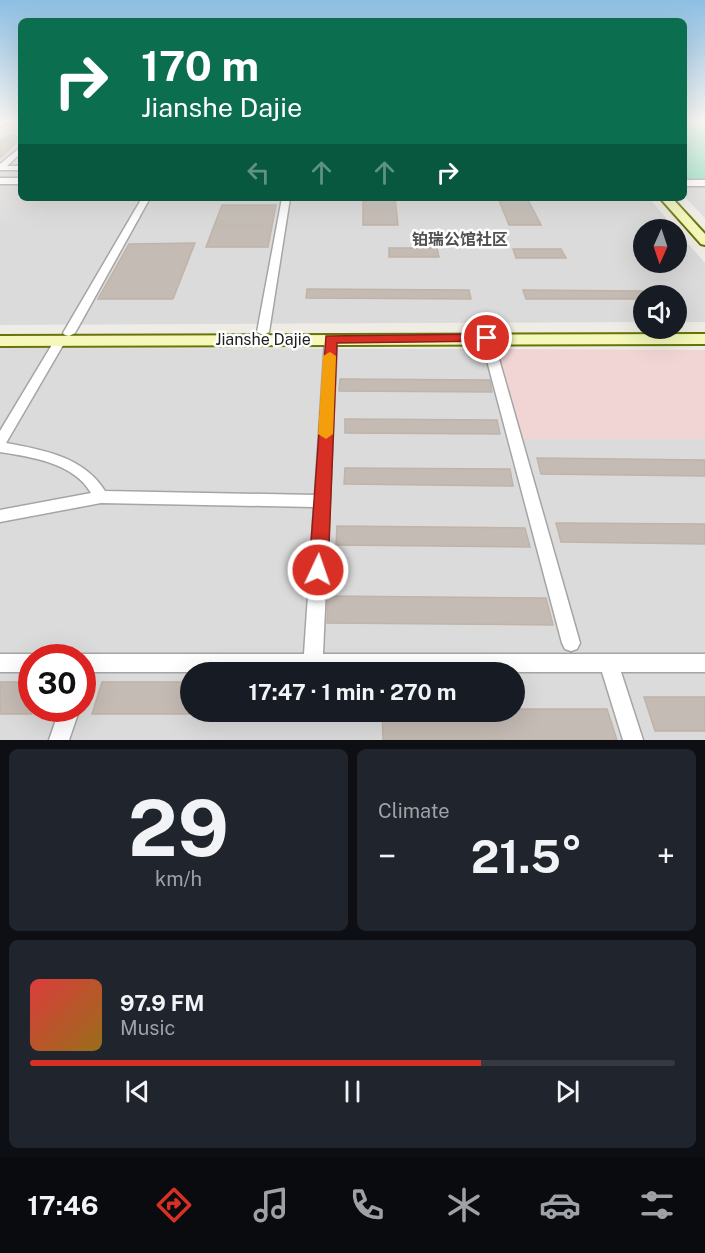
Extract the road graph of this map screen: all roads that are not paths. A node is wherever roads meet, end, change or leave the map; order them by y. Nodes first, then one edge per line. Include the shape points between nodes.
1 (12, 158) edge
2 (18, 168) edge
3 (0, 181) edge
4 (18, 181) edge
5 (687, 183) edge
6 (705, 183) edge
7 (144, 201) edge
8 (285, 201) edge
9 (669, 201) edge
10 (676, 201) edge
11 (705, 232) edge
12 (705, 241) edge
13 (263, 332) junction
14 (705, 332) edge
15 (0, 333) edge
16 (65, 337) junction
17 (487, 338) junction
18 (331, 339) junction
19 (705, 339) edge
20 (0, 340) edge
21 (0, 442) edge
22 (0, 447) edge
23 (101, 497) junction
24 (322, 501) junction
25 (0, 516) edge
26 (571, 644) dead end
27 (313, 662) edge
28 (525, 662) edge
29 (608, 662) junction
30 (0, 663) edge
31 (18, 663) edge
32 (705, 663) edge
33 (180, 664) edge
34 (96, 665) edge
35 (65, 722) edge
36 (59, 740) edge
37 (633, 740) edge

1 - 2 street via 0,168
3 - 4 street
5 - 6 street
7 - 16 street
8 - 13 street
9 - 12 main road
10 - 11 main road
13 - 14 main road, Jianshe Dajie
13 - 16 main road, Jianshe Dajie
15 - 16 main road, Jianshe Dajie
16 - 18 main road, Jianshe Dajie
16 - 20 main road, Jianshe Dajie
16 - 21 street
17 - 18 main road, Jianshe Dajie
17 - 19 main road, Jianshe Dajie
17 - 26 street
18 - 24 street
22 - 23 street via 59,462 89,478
23 - 24 street
23 - 25 street
24 - 27 street
28 - 29 street
29 - 32 street
29 - 37 street
30 - 31 street
33 - 34 street
35 - 36 street

